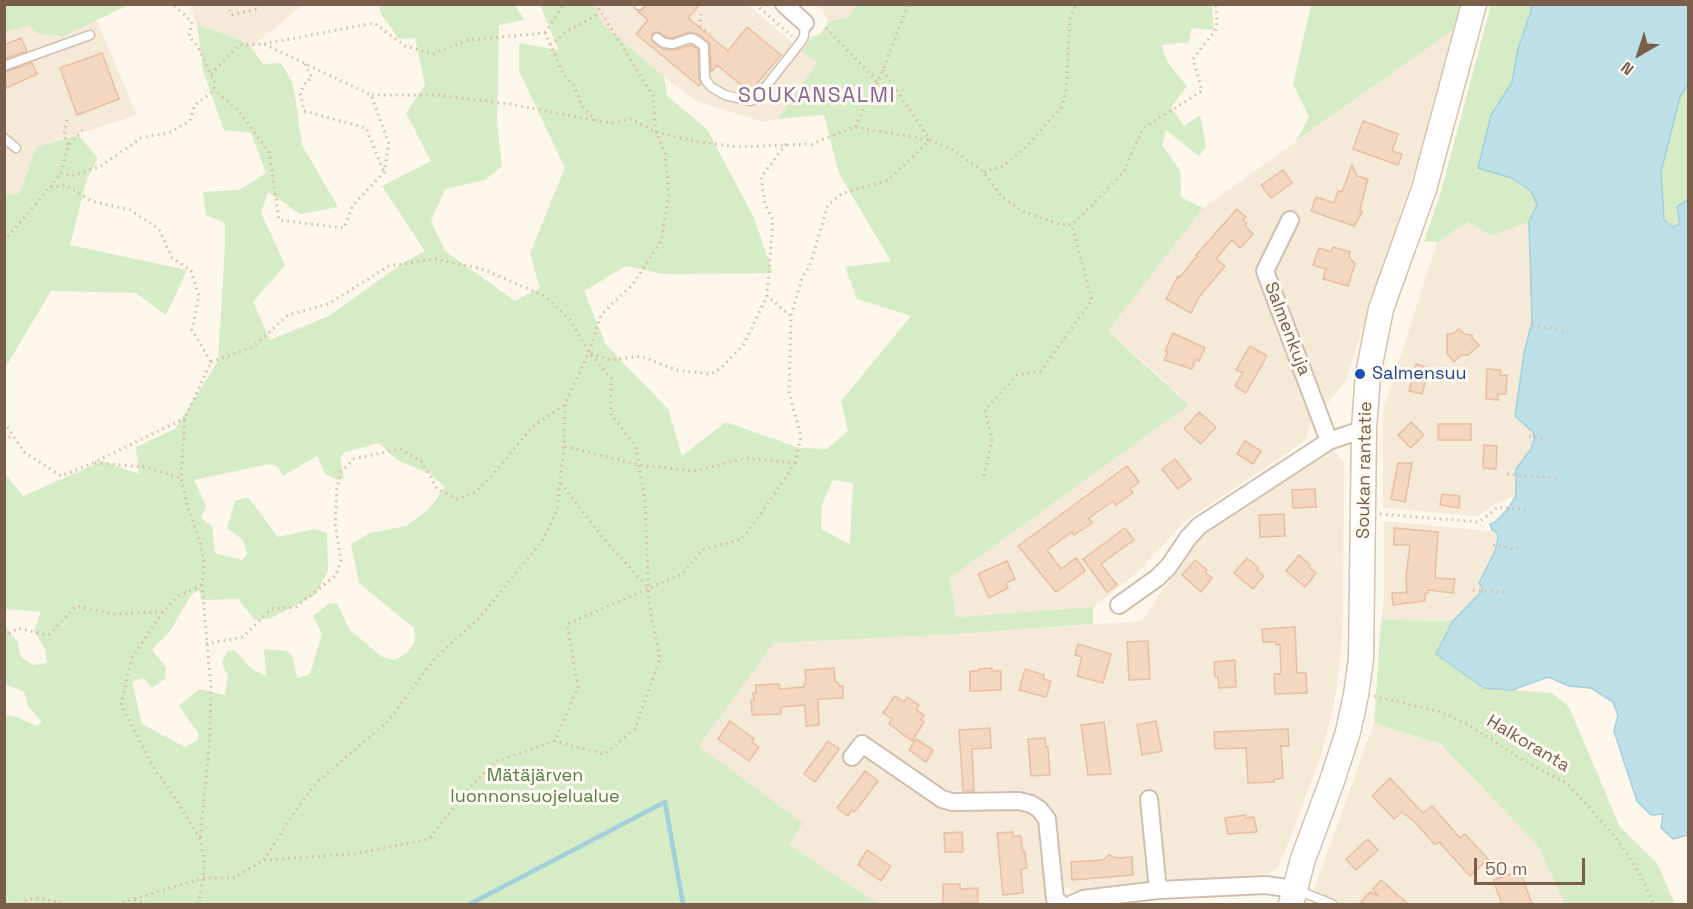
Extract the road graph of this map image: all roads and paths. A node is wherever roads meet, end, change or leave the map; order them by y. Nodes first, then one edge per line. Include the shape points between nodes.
1 (173, 4) edge
2 (228, 4) edge
3 (260, 4) edge
4 (564, 4) edge
5 (596, 4) edge
6 (755, 4) edge
7 (784, 4) edge
8 (910, 4) edge
9 (1076, 4) edge
10 (1214, 4) edge
11 (1474, 4) edge
12 (600, 12) junction
13 (702, 14) dead end
14 (805, 22) joint
15 (826, 28) dead end
16 (545, 33) junction
17 (90, 35) dead end
18 (713, 37) dead end
19 (657, 38) dead end
20 (264, 44) junction
21 (800, 44) junction
22 (550, 45) junction
23 (304, 63) junction
24 (4, 66) edge
25 (883, 70) junction
26 (211, 74) junction
27 (877, 81) junction
28 (214, 90) junction
29 (371, 95) junction
30 (66, 120) dead end
31 (596, 121) junction
32 (855, 127) junction
33 (84, 128) dead end
34 (656, 132) junction
35 (4, 138) edge
36 (930, 140) junction
37 (786, 144) junction
38 (68, 146) junction
39 (16, 148) dead end
40 (384, 172) junction
41 (984, 172) junction
42 (61, 173) junction
43 (50, 187) junction
44 (1290, 220) dead end
45 (1072, 225) junction
46 (4, 241) edge
47 (767, 296) junction
48 (791, 316) junction
49 (1532, 324) dead end
50 (1568, 332) dead end
51 (589, 352) junction
52 (211, 362) junction
53 (565, 404) junction
54 (185, 418) junction
55 (4, 422) edge
56 (1364, 429) junction
57 (13, 435) junction
58 (1529, 436) dead end
59 (1546, 439) dead end
60 (4, 441) edge
61 (1329, 441) junction
62 (564, 446) junction
63 (93, 463) junction
64 (795, 464) junction
65 (639, 465) junction
66 (1507, 474) dead end
67 (984, 476) dead end
68 (181, 478) junction
69 (1559, 478) dead end
70 (561, 483) junction
71 (1528, 510) dead end
72 (1374, 513) dead end
73 (1493, 545) dead end
74 (1522, 550) dead end
75 (202, 585) junction
76 (650, 589) junction
77 (1473, 590) dead end
78 (1504, 592) dead end
79 (1119, 605) dead end
80 (163, 612) junction
81 (4, 638) edge
82 (206, 644) junction
83 (1366, 695) dead end
84 (555, 741) junction
85 (852, 757) dead end
86 (1149, 799) dead end
87 (200, 839) junction
88 (264, 860) junction
89 (204, 878) junction
90 (1158, 890) junction
91 (1292, 897) edge
92 (135, 899) junction
93 (20, 904) edge
94 (64, 904) edge
95 (117, 904) edge
96 (143, 904) edge
97 (198, 904) edge
98 (1060, 904) edge
99 (1072, 904) edge
100 (1332, 904) edge
101 (1654, 904) edge

1 - 26 path via 192,22 189,36
2 - 3 path via 231,15 258,9
4 - 16 path
5 - 12 path
6 - 21 path
7 - 14 street
8 - 25 path
9 - 41 path via 1070,18 1062,106 1004,166
10 - 45 path via 1217,28 1193,59 1202,91 1143,128 1123,173
11 - 56 street, Soukan rantatie via 1424,189 1381,309 1368,374
12 - 22 path
12 - 34 path via 653,96
13 - 18 path via 700,26
14 - 21 lane
15 - 27 path
16 - 20 path via 468,40 433,54 405,46 374,23
16 - 22 path
17 - 24 lane
19 - 21 lane via 672,44 696,40 706,51 705,79 711,87 725,95 750,100 756,99
20 - 23 path
20 - 26 path via 238,45
22 - 31 path via 582,106
23 - 29 path
23 - 40 path via 312,78 300,93 304,111 366,128
25 - 27 path
25 - 36 path
26 - 28 path
27 - 32 path
28 - 40 path via 237,109 270,152 279,220 344,228 353,205
28 - 42 path via 194,106 190,121 171,132 141,138 100,165 72,176
29 - 31 path via 437,95 500,102
29 - 40 path via 389,144
30 - 38 path via 64,134
31 - 34 path via 612,123 631,118
32 - 36 path
32 - 37 path via 812,144
33 - 38 path
34 - 37 path via 737,147
34 - 51 path via 665,154 669,194 661,241 633,284 601,315
35 - 39 lane
36 - 41 path
36 - 48 path via 888,180 841,194 828,205
37 - 47 path via 761,177 765,205 773,219
38 - 42 path
41 - 45 path via 1002,196 1024,212
42 - 43 path
43 - 46 path
43 - 52 path via 66,185 91,201 130,210 159,229 172,258 191,271 199,296 192,330
44 - 61 street, Salmenkuja via 1265,271
45 - 67 path via 1092,300 1041,371 1017,375 985,410 992,440
47 - 48 path
47 - 51 path via 744,344 711,374 675,370 641,356 610,360
48 - 64 path via 789,392 801,437
49 - 50 path
51 - 52 path via 570,320 545,296 482,269 435,259 389,266 328,304 288,315 253,347
51 - 53 path
51 - 65 path via 611,378 611,414 636,447
52 - 54 path
53 - 62 path
53 - 82 path via 530,429 476,492 457,500 438,489 422,462 400,449 354,459 340,472 337,489 335,523 341,561 336,575 296,607 271,609 243,637
54 - 63 path
54 - 68 path
55 - 57 path
56 - 61 street
56 - 91 street, Soukan rantatie via 1361,659 1356,695 1332,781
57 - 60 path
57 - 63 path via 24,452 61,476
58 - 59 path
61 - 79 street via 1199,526 1157,578
62 - 65 path
62 - 70 path
63 - 68 path via 145,467
64 - 65 path via 746,458 695,471
64 - 76 path via 742,539 702,550 682,574
65 - 76 path
66 - 69 path
68 - 75 path via 201,545
70 - 76 path via 603,538
70 - 88 path via 557,510 543,540 478,619 435,658 388,721 317,782
71 - 72 path via 1498,507 1479,522
73 - 74 path
75 - 80 path via 178,596
75 - 82 path
76 - 84 path via 567,624 578,687
76 - 84 path via 660,658 635,729 604,754
77 - 78 path
80 - 81 path via 114,614 76,606 50,634 18,628
80 - 87 path via 131,659 121,705 155,770
82 - 87 path via 210,737
83 - 101 path, Halkoranta via 1441,712 1469,724 1568,784 1617,839
84 - 88 path via 495,762 429,839 354,854
85 - 98 street via 862,744 942,800 1018,801 1039,809 1047,819 1055,899
86 - 90 street
87 - 89 path
88 - 89 path via 234,878
89 - 92 path
89 - 97 path
90 - 91 street via 1266,885
90 - 99 street via 1083,899
91 - 100 lane
92 - 95 path
92 - 96 path
93 - 94 path via 40,898

